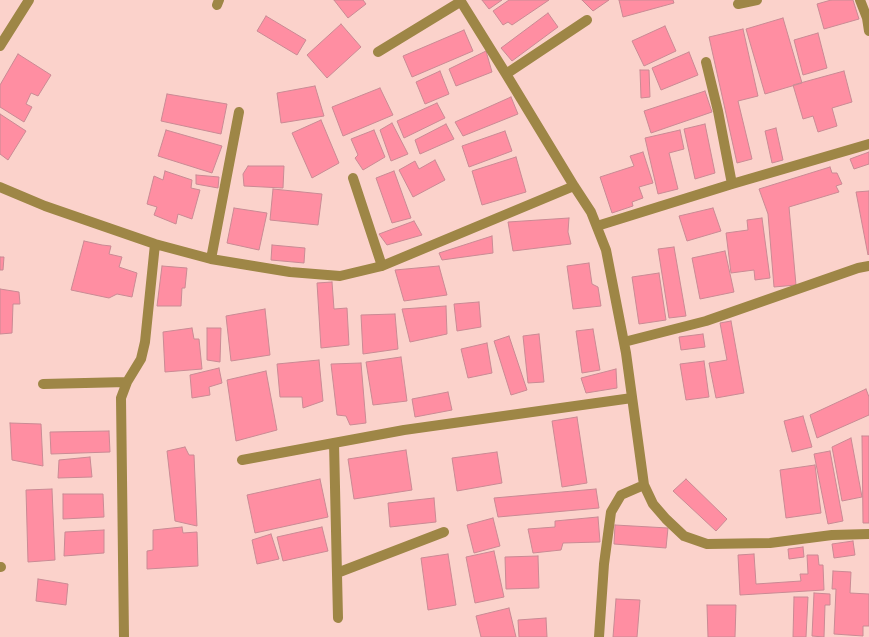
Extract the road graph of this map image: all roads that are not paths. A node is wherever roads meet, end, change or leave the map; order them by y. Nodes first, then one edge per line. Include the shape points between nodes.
1 (29, 0) edge
2 (757, 0) edge
3 (860, 0) edge
4 (460, 1) edge
5 (738, 4) dead end
6 (587, 20) dead end
7 (869, 31) edge
8 (0, 46) edge
9 (378, 52) dead end
10 (706, 62) dead end
11 (506, 74) junction
12 (239, 112) dead end
13 (869, 144) edge
14 (353, 178) dead end
15 (732, 184) junction
16 (574, 186) junction
17 (0, 187) edge
18 (597, 226) junction
19 (155, 244) junction
20 (211, 259) junction
21 (382, 266) junction
22 (869, 266) edge
23 (624, 342) junction
24 (127, 382) junction
25 (43, 384) dead end
26 (632, 398) junction
27 (334, 443) junction
28 (242, 460) dead end
29 (644, 485) junction
30 (444, 532) dead end
31 (869, 534) edge
32 (337, 573) junction
33 (338, 618) dead end
34 (124, 637) edge
35 (599, 637) edge

1 - 8 street
2 - 5 street
3 - 7 street
4 - 9 street
4 - 11 street
6 - 11 street
10 - 15 street
11 - 16 street
12 - 20 street
13 - 15 street
14 - 21 street
15 - 18 street
16 - 18 street
16 - 21 street
17 - 19 street via 45,206
18 - 23 street via 606,250
19 - 20 street
19 - 24 street via 145,342 141,359
20 - 21 street via 290,272 340,276
22 - 23 street via 706,321
23 - 26 street
24 - 25 street
24 - 34 street via 121,398
26 - 27 street via 404,430
26 - 29 street
27 - 28 street
27 - 32 street
29 - 31 street via 653,504 684,536 707,544 770,543
29 - 35 street via 621,495 611,512
30 - 32 street
32 - 33 street

